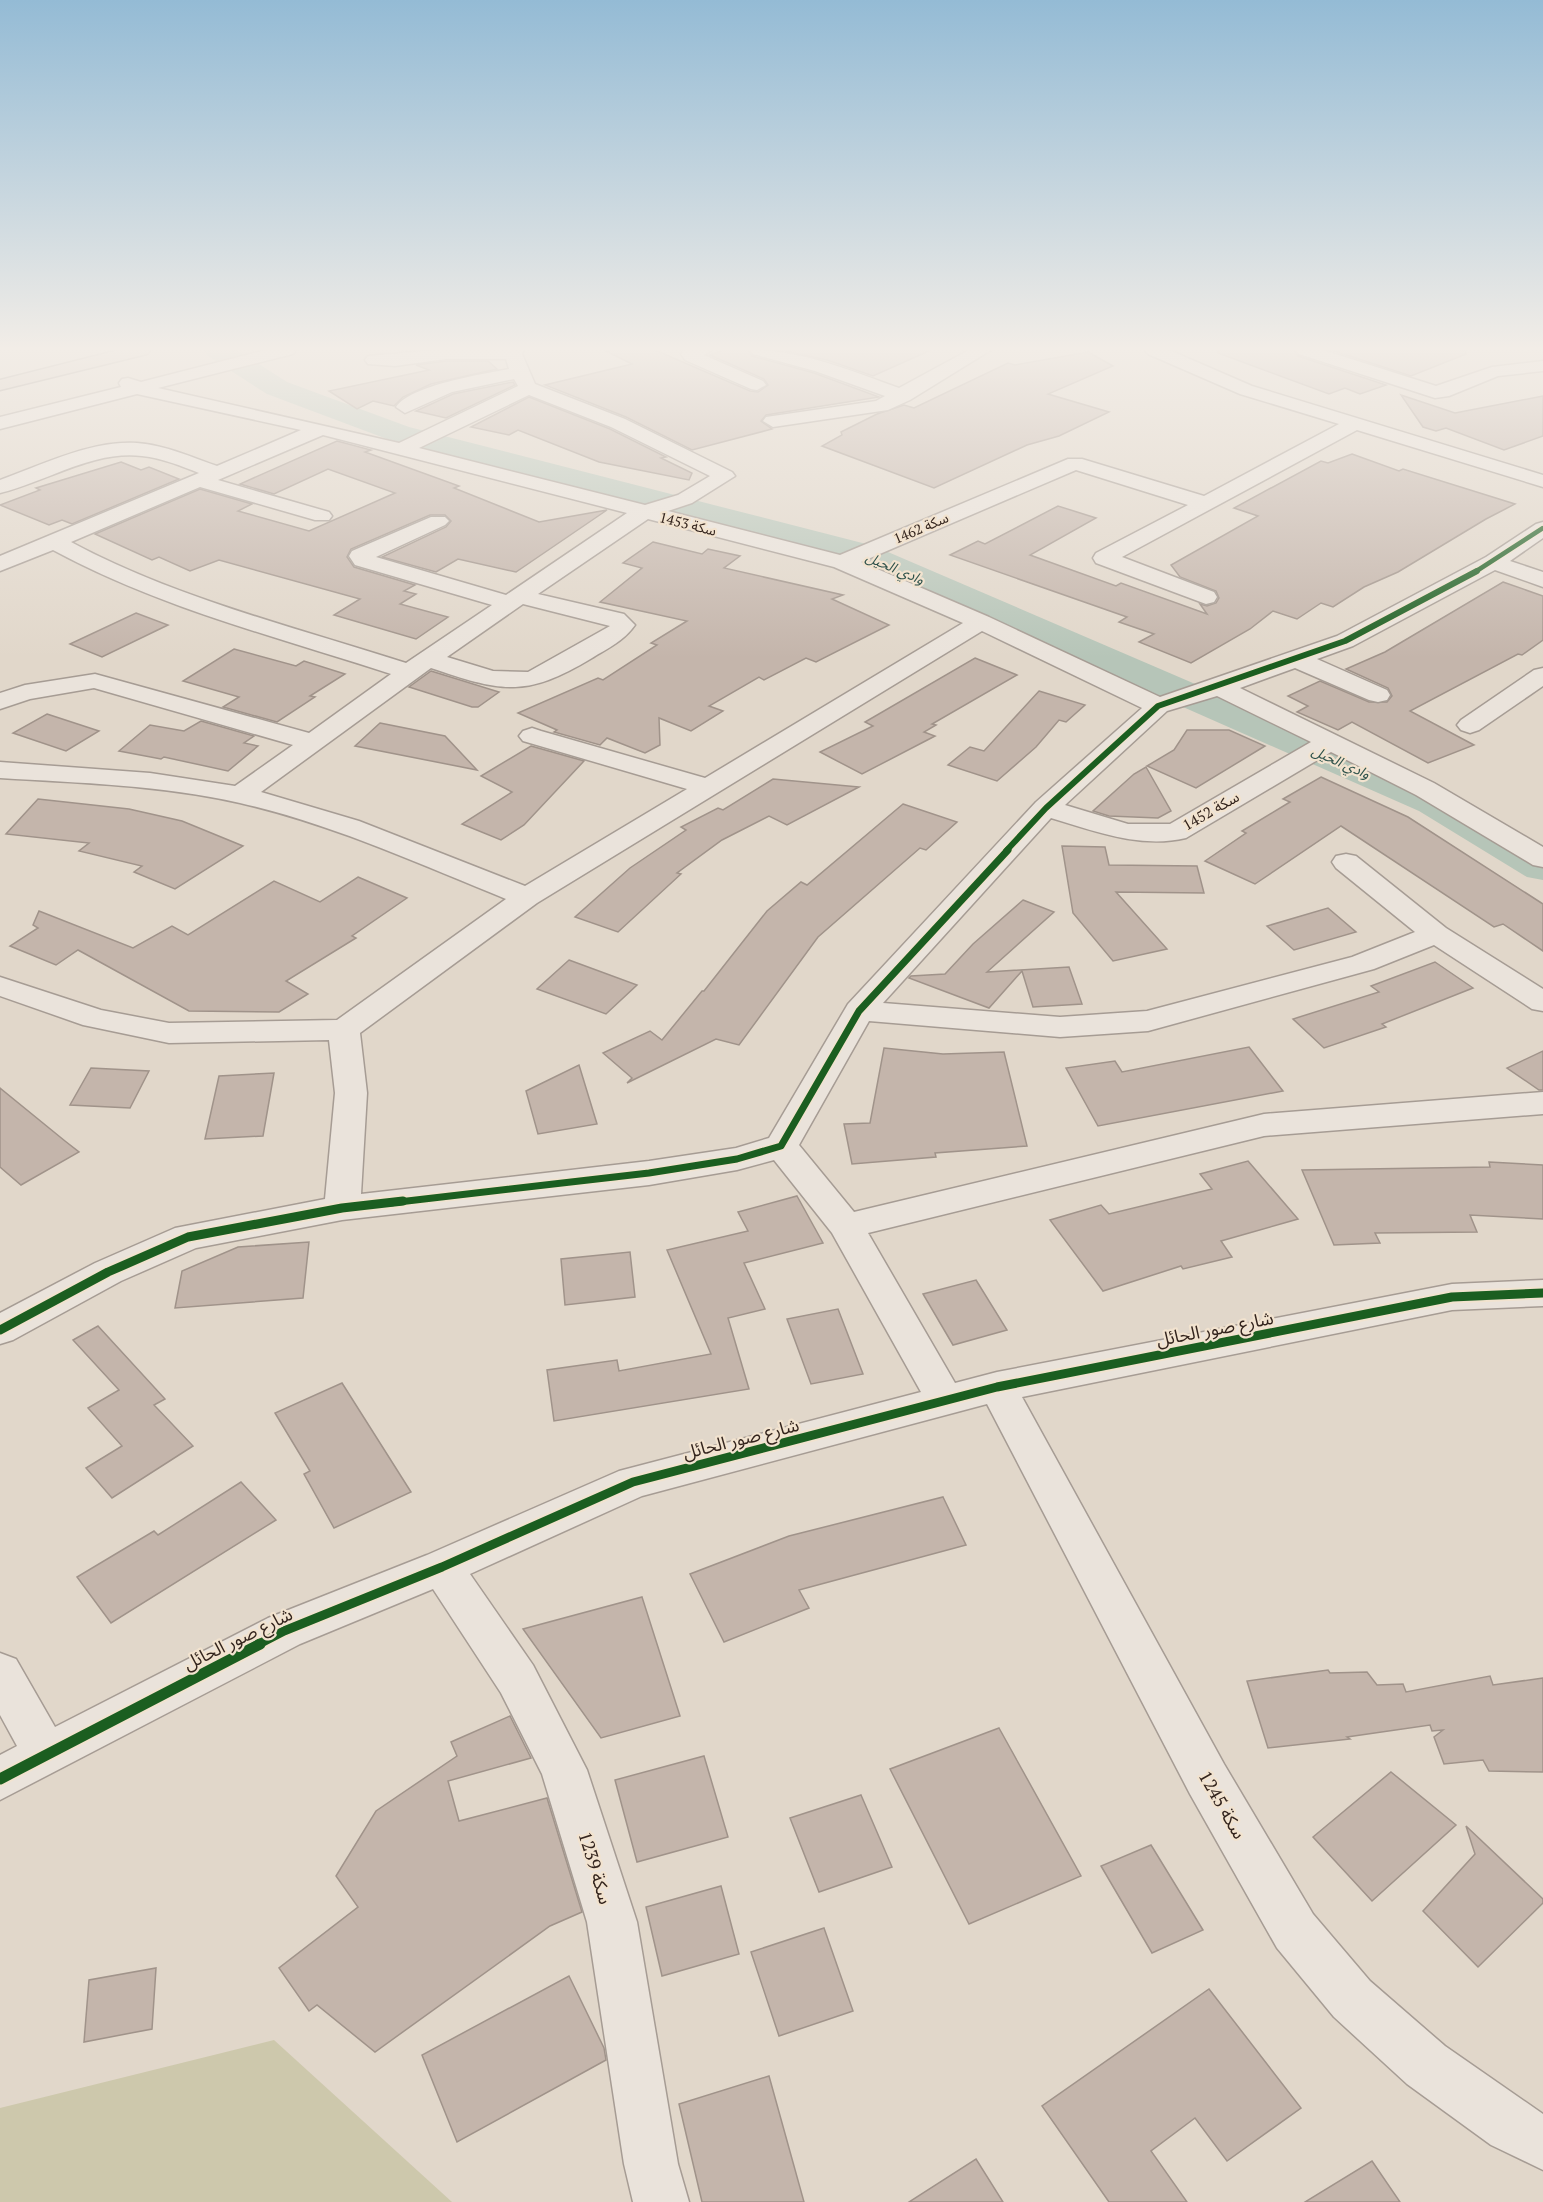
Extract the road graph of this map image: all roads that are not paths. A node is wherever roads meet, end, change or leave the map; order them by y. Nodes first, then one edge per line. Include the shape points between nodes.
1 (110, 453) edge
2 (154, 453) edge
3 (266, 453) edge
4 (411, 453) edge
5 (678, 453) edge
6 (1299, 453) edge
7 (1449, 453) edge
8 (210, 477) junction
9 (1543, 481) edge
10 (0, 487) edge
11 (1204, 503) junction
12 (642, 513) junction
13 (322, 516) dead end
14 (438, 521) dead end
15 (1543, 528) edge
16 (55, 542) junction
17 (842, 562) junction
18 (1494, 562) junction
19 (0, 564) edge
20 (1543, 580) edge
21 (1206, 597) dead end
22 (516, 600) junction
23 (981, 622) junction
24 (1293, 658) junction
25 (418, 666) junction
26 (1543, 675) edge
27 (1219, 687) junction
28 (1378, 695) dead end
29 (0, 702) edge
30 (1158, 706) junction
31 (1470, 724) dead end
32 (532, 736) dead end
33 (312, 742) junction
34 (1330, 742) junction
35 (0, 770) edge
36 (709, 787) junction
37 (240, 795) junction
38 (1046, 808) junction
39 (1543, 859) edge
40 (1346, 862) dead end
41 (527, 897) junction
42 (1436, 934) junction
43 (0, 986) edge
44 (1543, 1002) edge
45 (859, 1011) junction
46 (344, 1030) junction
47 (1543, 1103) edge
48 (781, 1146) junction
49 (342, 1208) junction
50 (846, 1226) junction
51 (1543, 1293) edge
52 (0, 1330) edge
53 (997, 1387) junction
54 (946, 1401) junction
55 (442, 1567) junction
56 (0, 1673) edge
57 (46, 1754) junction
58 (0, 1779) edge
59 (1543, 2143) edge
60 (661, 2202) edge

1 - 10 street
2 - 8 street
3 - 8 street
4 - 12 street, سكة 1453
5 - 12 street via 725,476 685,498
6 - 11 street
7 - 9 street
8 - 13 street
8 - 16 street
11 - 17 street, سكة 1462 via 1075,463
11 - 21 street via 1104,558
12 - 17 street, سكة 1453
12 - 22 street
14 - 22 street via 360,556 363,560
15 - 18 street
16 - 19 street
16 - 25 street via 108,572 159,591
17 - 23 street, سكة 1453
18 - 20 street
18 - 24 street via 1345,641
22 - 25 street
22 - 25 street via 616,619 623,625 618,632 534,678 514,680
23 - 30 street, سكة 1453
23 - 36 street
24 - 27 street
24 - 28 street
25 - 33 street
26 - 31 street
27 - 30 street
27 - 34 street
29 - 33 street via 25,692 95,681
30 - 38 street
32 - 36 street
33 - 37 street
34 - 38 street, سكة 1452 via 1176,832 1126,832
34 - 39 street via 1425,789
35 - 37 street via 172,783
36 - 41 street
37 - 41 street via 323,817
38 - 45 street
40 - 42 street
41 - 46 street
42 - 44 street
42 - 45 street via 1363,963 1148,1021 1060,1026
43 - 46 street via 93,1018 170,1033
45 - 48 street
46 - 49 street via 351,1092
47 - 50 street via 1264,1125
48 - 49 street via 737,1159 649,1173
48 - 50 street
49 - 52 street via 188,1237 108,1272
50 - 54 street
51 - 53 street, شارع صور الحائل via 1452,1297
53 - 54 street, شارع صور الحائل
53 - 59 street, سكة 1245 via 1207,1779 1295,1931 1352,1999 1426,2065 1510,2126
54 - 55 street, شارع صور الحائل via 633,1482
55 - 57 street, شارع صور الحائل via 284,1631
55 - 60 street, سكة 1239 via 517,1679 564,1770 612,1922 651,2164
56 - 57 street
57 - 58 street, شارع صور الحائل

